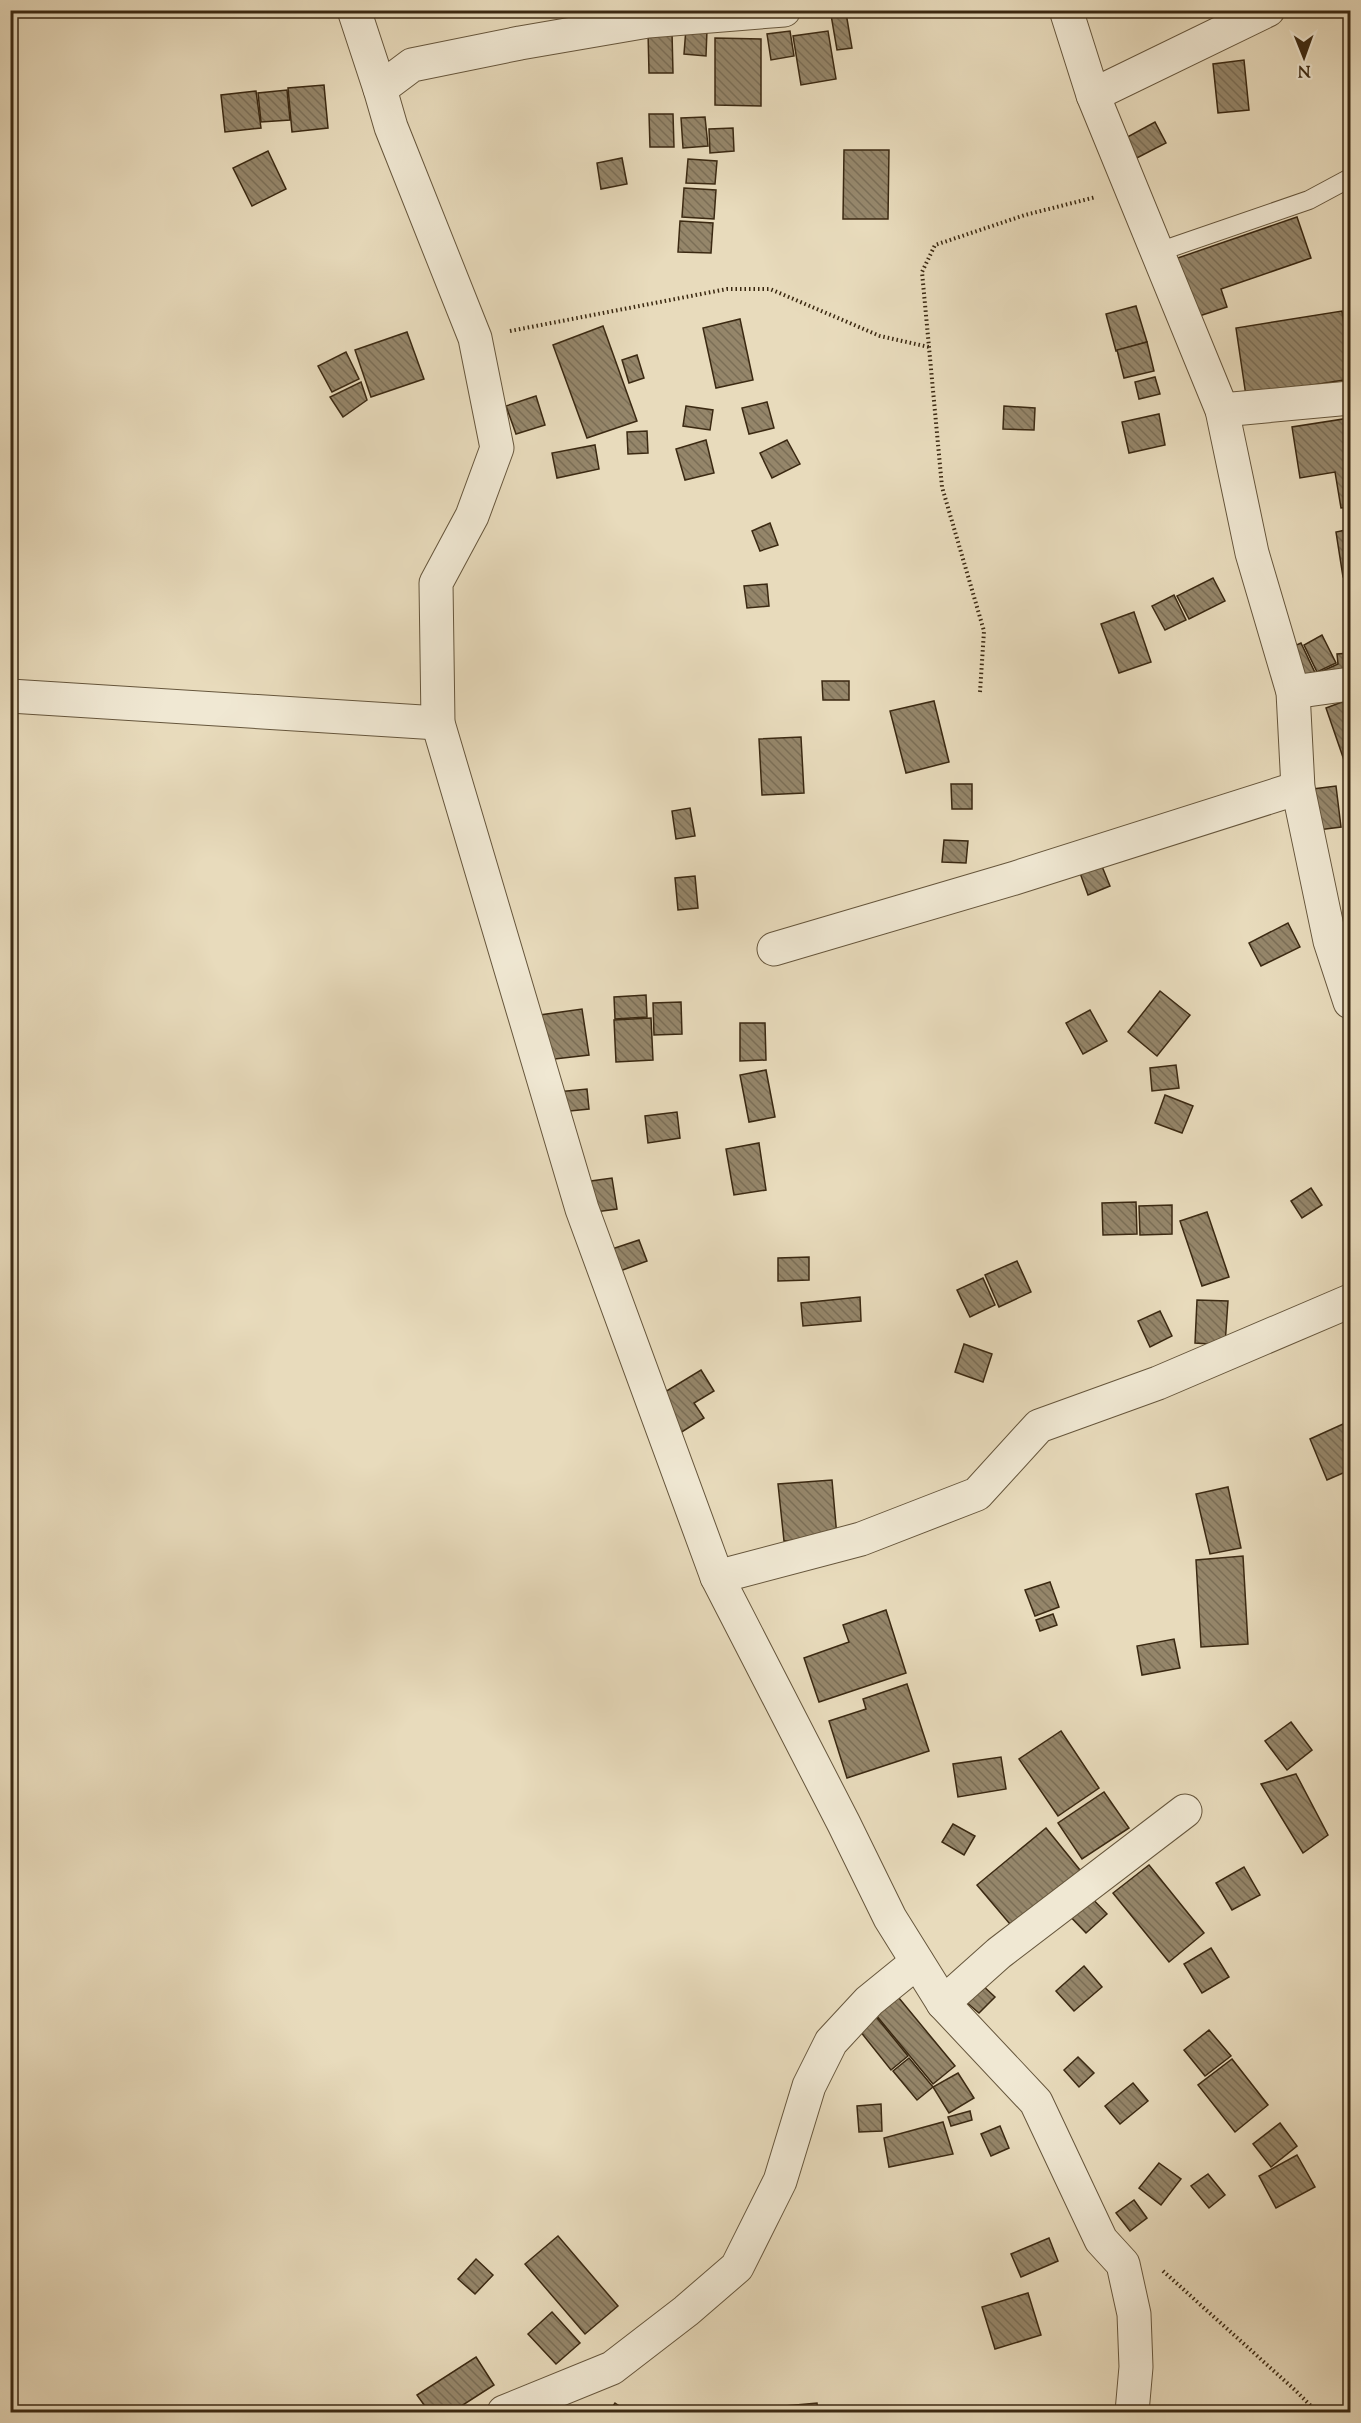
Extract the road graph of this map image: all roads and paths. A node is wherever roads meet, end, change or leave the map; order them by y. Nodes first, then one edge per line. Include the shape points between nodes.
1 (354, 10) edge
2 (784, 10) edge
3 (1066, 10) edge
4 (1268, 10) edge
5 (380, 89) junction
6 (1093, 95) junction
7 (1350, 178) edge
8 (1132, 188) junction
9 (1158, 252) junction
10 (475, 338) junction
11 (929, 347) junction
12 (1350, 398) edge
13 (1222, 410) junction
14 (1350, 684) edge
15 (980, 692) dead end
16 (1293, 692) junction
17 (10, 696) edge
18 (438, 723) junction
19 (1298, 788) junction
20 (1340, 936) edge
21 (774, 949) dead end
22 (1350, 1002) edge
23 (1350, 1301) edge
24 (717, 1578) junction
25 (1185, 1811) dead end
26 (917, 1962) junction
27 (943, 2003) junction
28 (1161, 2269) dead end
29 (504, 2412) edge
30 (1132, 2412) edge
31 (1317, 2412) edge

1 - 5 street
2 - 5 street via 648,21 520,43 412,65
3 - 6 street
4 - 6 street
5 - 10 street via 391,127
6 - 8 street
7 - 9 lane via 1309,200
8 - 9 street
8 - 11 path via 1025,215 935,244 922,272
9 - 13 street
10 - 11 path via 727,289 770,290 880,336
10 - 18 street via 497,448 472,516 436,583
11 - 15 path via 942,487 984,631
12 - 13 street
13 - 16 street via 1252,553
14 - 16 street
16 - 19 street
17 - 18 street
18 - 24 street via 582,1209
19 - 20 street
19 - 21 street
20 - 22 street
23 - 24 street via 1158,1383 1039,1426 977,1494 861,1539
24 - 26 street via 890,1918
25 - 27 street via 999,1953
26 - 27 street
26 - 29 street via 869,2001 831,2042 809,2086 780,2181 737,2266 612,2368
27 - 30 street via 1036,2102 1101,2240 1123,2264 1134,2313 1136,2367
28 - 31 path

